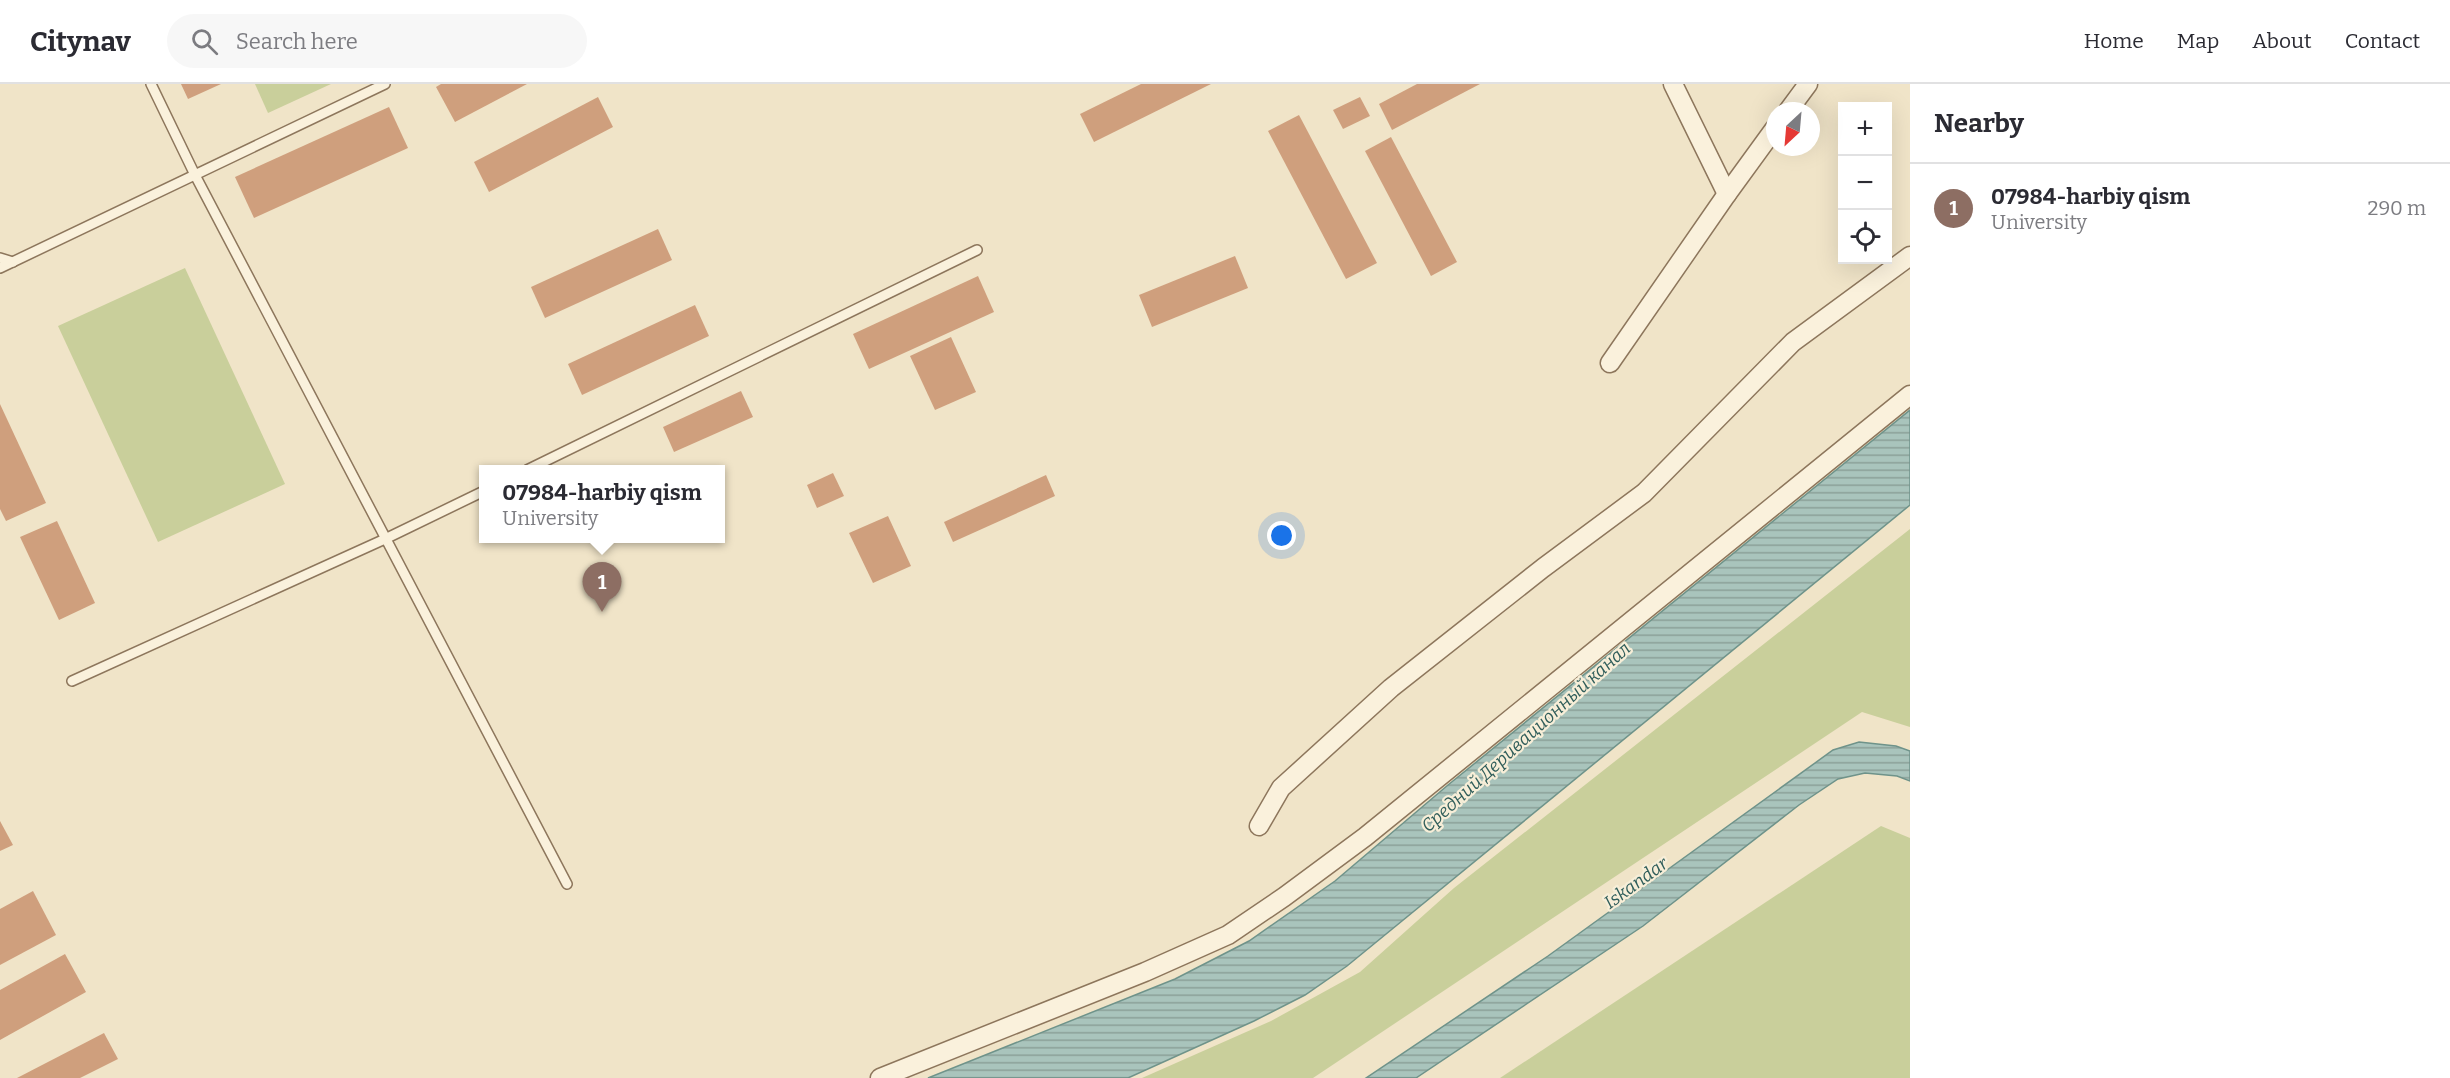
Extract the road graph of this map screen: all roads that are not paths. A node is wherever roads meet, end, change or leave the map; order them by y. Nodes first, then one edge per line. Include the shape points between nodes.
1 (151, 84) edge
2 (385, 84) edge
3 (1673, 84) edge
4 (1808, 84) edge
5 (1795, 102) edge
6 (1766, 140) edge
7 (195, 175) junction
8 (1726, 194) junction
9 (977, 250) dead end
10 (1910, 256) edge
11 (0, 258) edge
12 (13, 262) junction
13 (0, 268) edge
14 (1610, 363) dead end
15 (1910, 395) edge
16 (537, 465) edge
17 (479, 493) edge
18 (385, 539) junction
19 (72, 681) dead end
20 (1259, 826) dead end
21 (567, 884) dead end
22 (880, 1078) edge

1 - 7 lane
2 - 7 lane
3 - 8 street
4 - 5 street
6 - 8 street
7 - 12 lane
7 - 18 lane
8 - 14 street
9 - 16 lane
10 - 20 street via 1793,342 1644,493 1391,688 1281,788
11 - 12 lane
12 - 13 lane
15 - 22 street via 1365,837 1238,928 1145,972
17 - 18 lane
18 - 19 lane
18 - 21 lane

